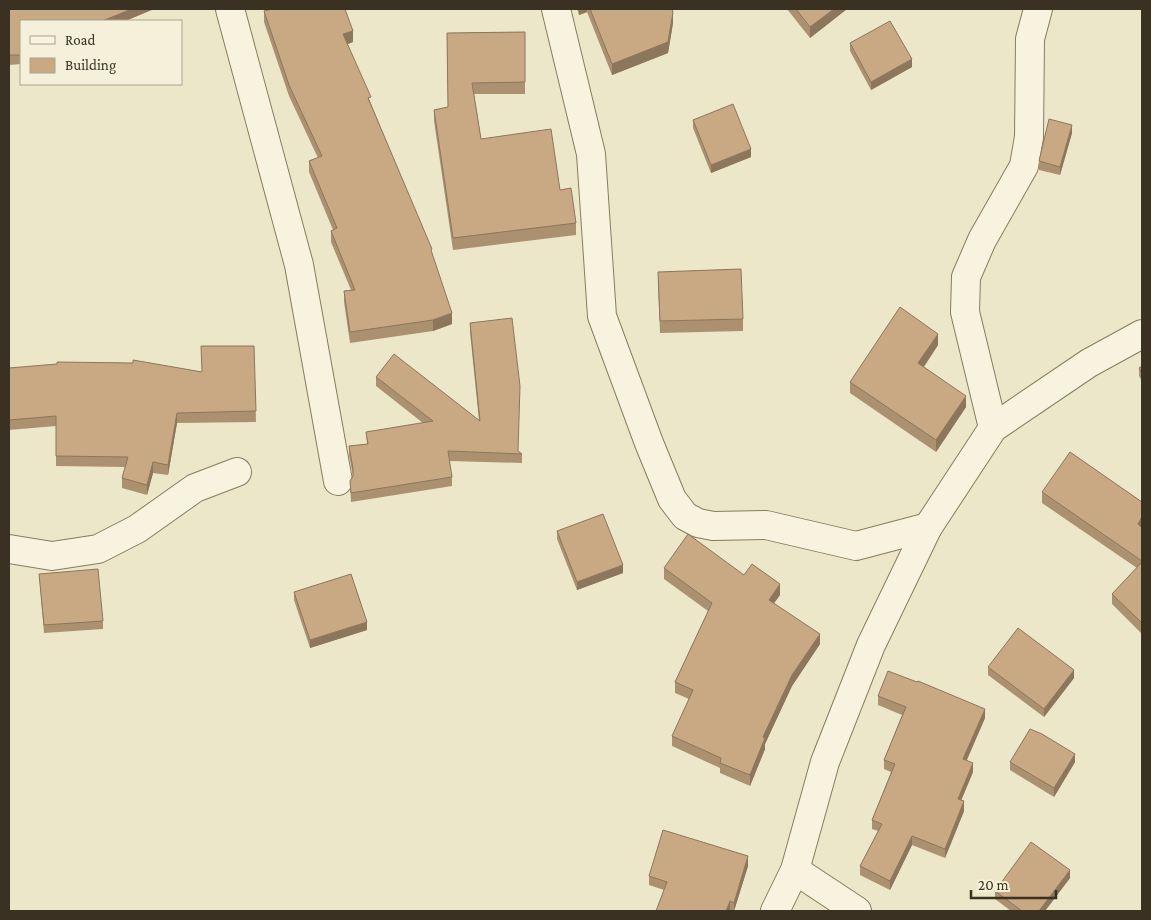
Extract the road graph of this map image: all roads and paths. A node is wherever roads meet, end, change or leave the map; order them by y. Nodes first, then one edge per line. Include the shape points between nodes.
1 (230, 9) edge
2 (556, 9) edge
3 (1038, 9) edge
4 (1142, 334) edge
5 (993, 428) junction
6 (237, 472) dead end
7 (338, 482) dead end
8 (928, 527) junction
9 (9, 549) edge
10 (795, 870) junction
11 (776, 911) edge
12 (857, 911) edge

1 - 7 street via 299,266
2 - 8 street via 591,154 602,316 672,499 685,516 698,524 766,525 856,546
3 - 5 street via 1030,39 1030,137 1024,166 982,240 966,277 965,312
4 - 5 street via 1088,363
5 - 8 street
6 - 9 street via 195,488 137,529 98,549 52,556
8 - 10 street via 870,645 825,762
10 - 11 street
10 - 12 street

